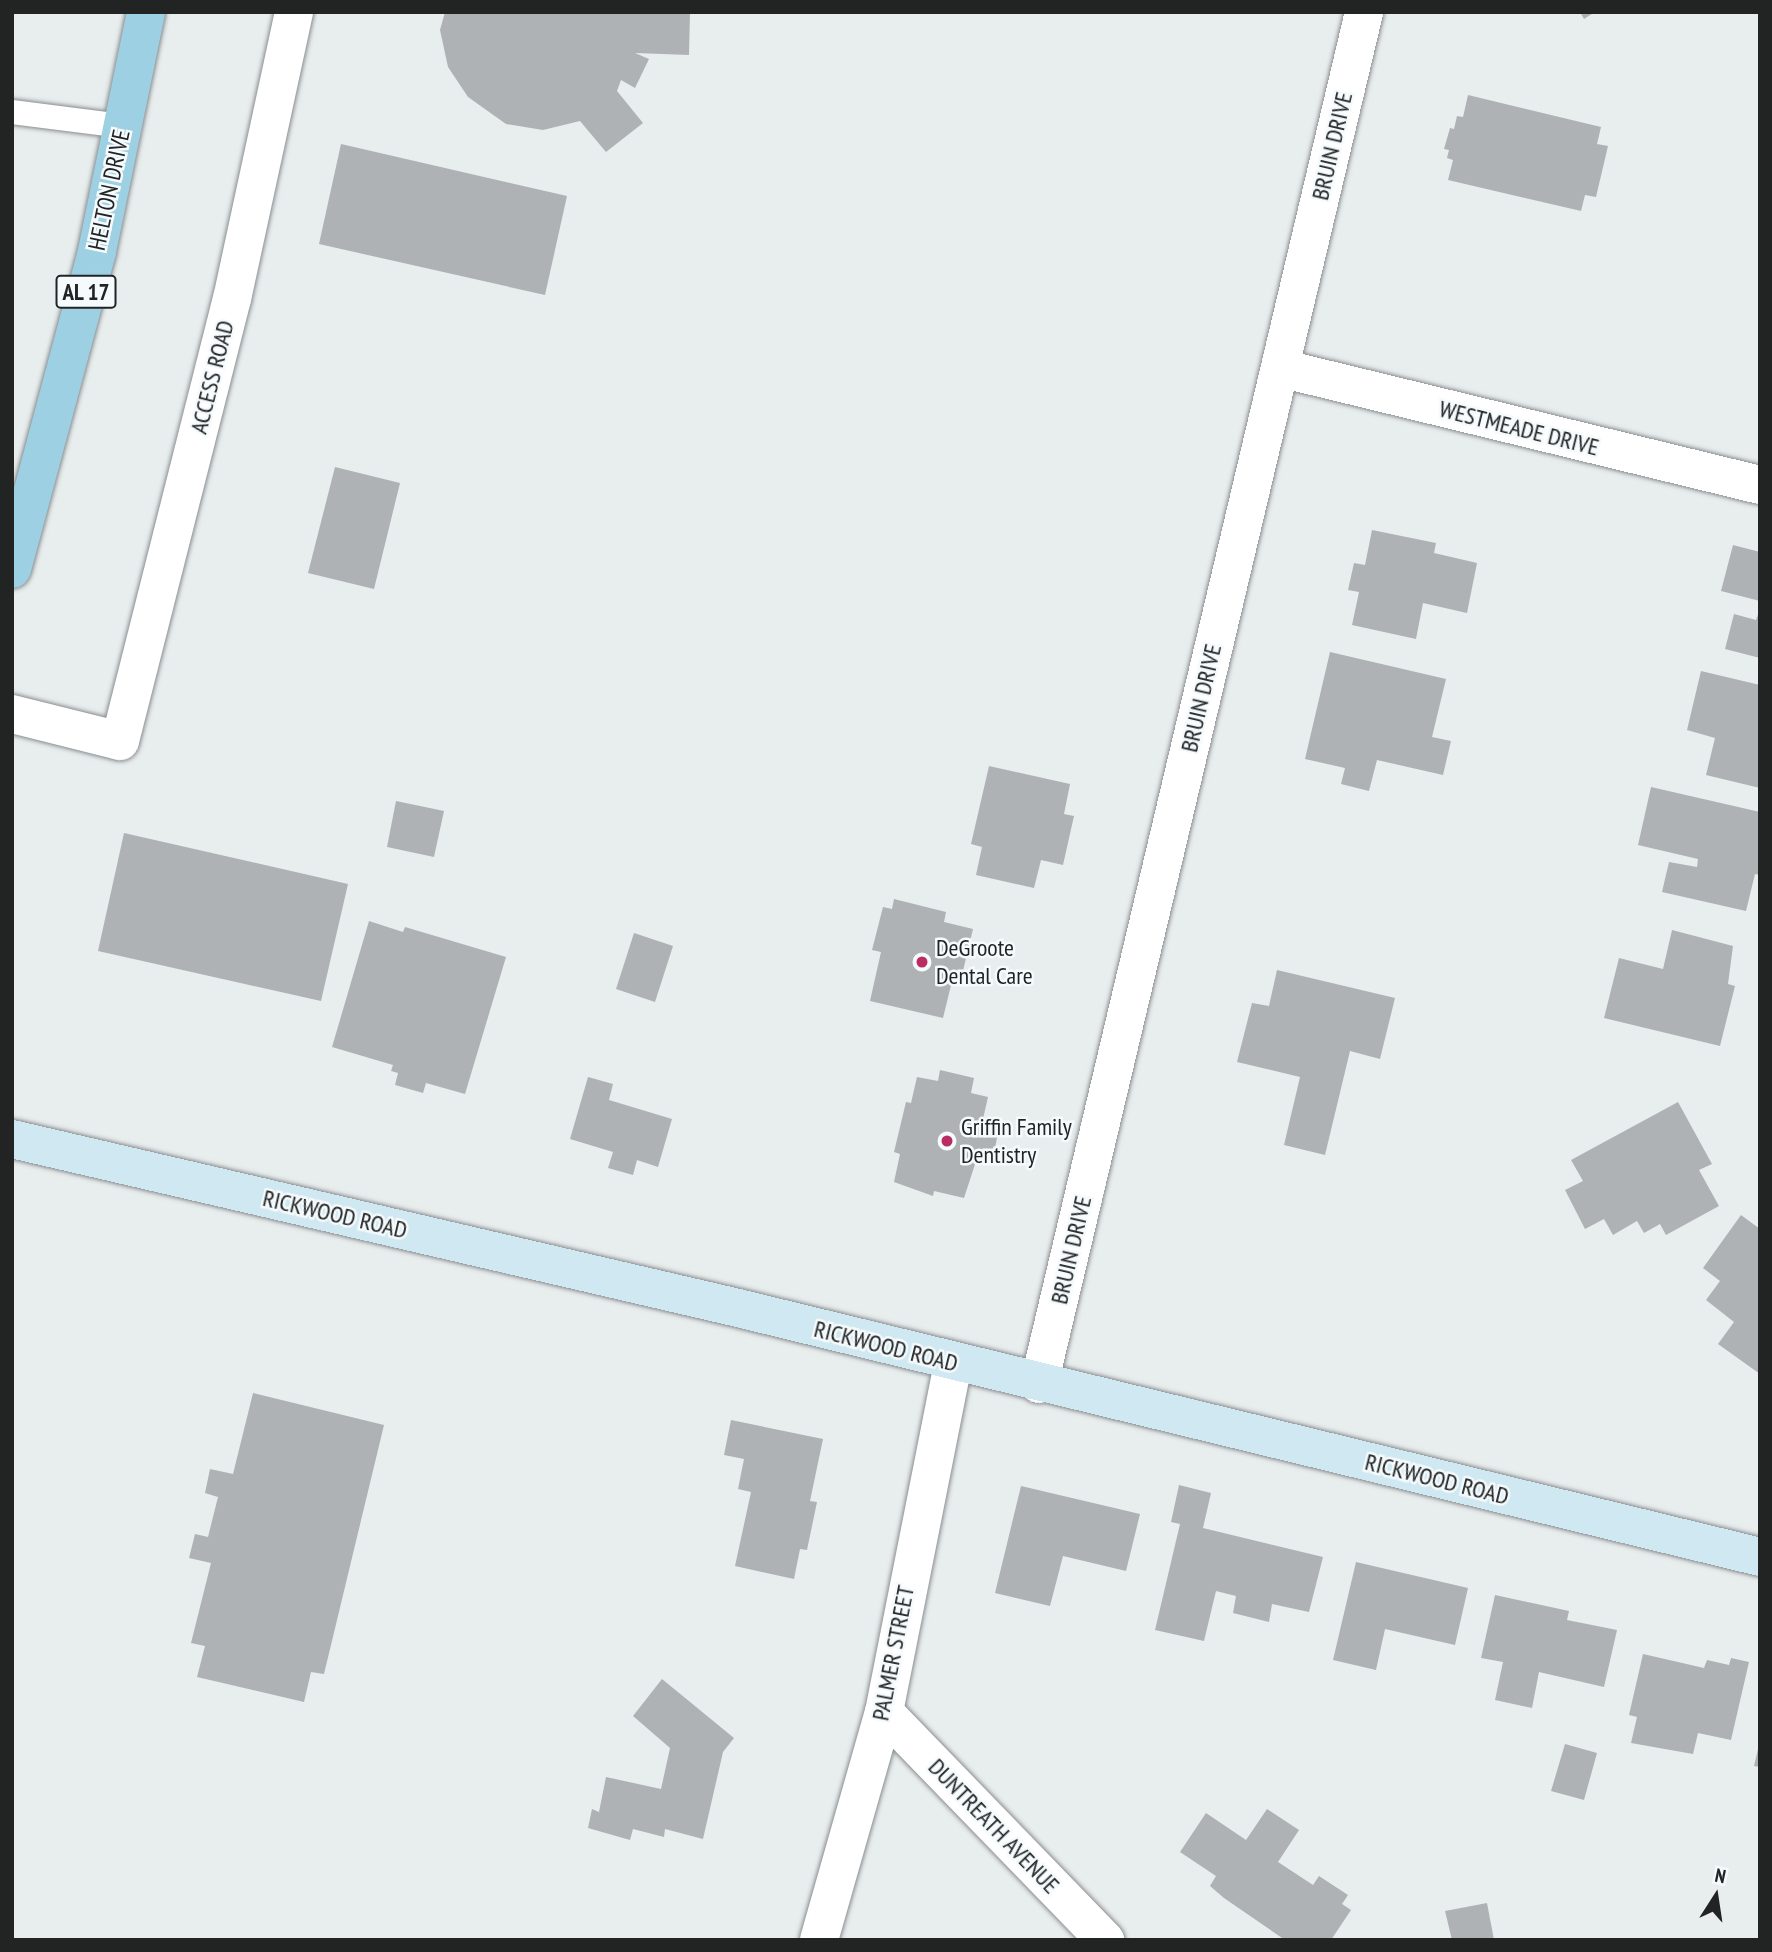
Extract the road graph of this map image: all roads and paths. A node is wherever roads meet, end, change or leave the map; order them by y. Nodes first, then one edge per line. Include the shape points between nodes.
1 (146, 12) edge
2 (294, 12) edge
3 (1364, 12) edge
4 (12, 112) edge
5 (123, 126) junction
6 (1280, 368) junction
7 (1760, 485) edge
8 (12, 569) edge
9 (12, 715) edge
10 (12, 1139) edge
11 (953, 1363) junction
12 (1039, 1384) junction
13 (1760, 1557) edge
14 (884, 1712) junction
15 (819, 1940) edge
16 (1105, 1940) edge

1 - 5 main road, HELTON DRIVE / AL 17
2 - 9 street, ACCESS ROAD via 232,299 120,741
3 - 6 street, BRUIN DRIVE
4 - 5 lane
5 - 8 main road, HELTON DRIVE / AL 17 via 97,251
6 - 7 street, WESTMEADE DRIVE
6 - 12 street, BRUIN DRIVE
10 - 11 main road, RICKWOOD ROAD
11 - 12 main road, RICKWOOD ROAD
11 - 14 street, PALMER STREET
12 - 13 main road, RICKWOOD ROAD
14 - 15 street, PALMER STREET
14 - 16 street, DUNTREATH AVENUE

